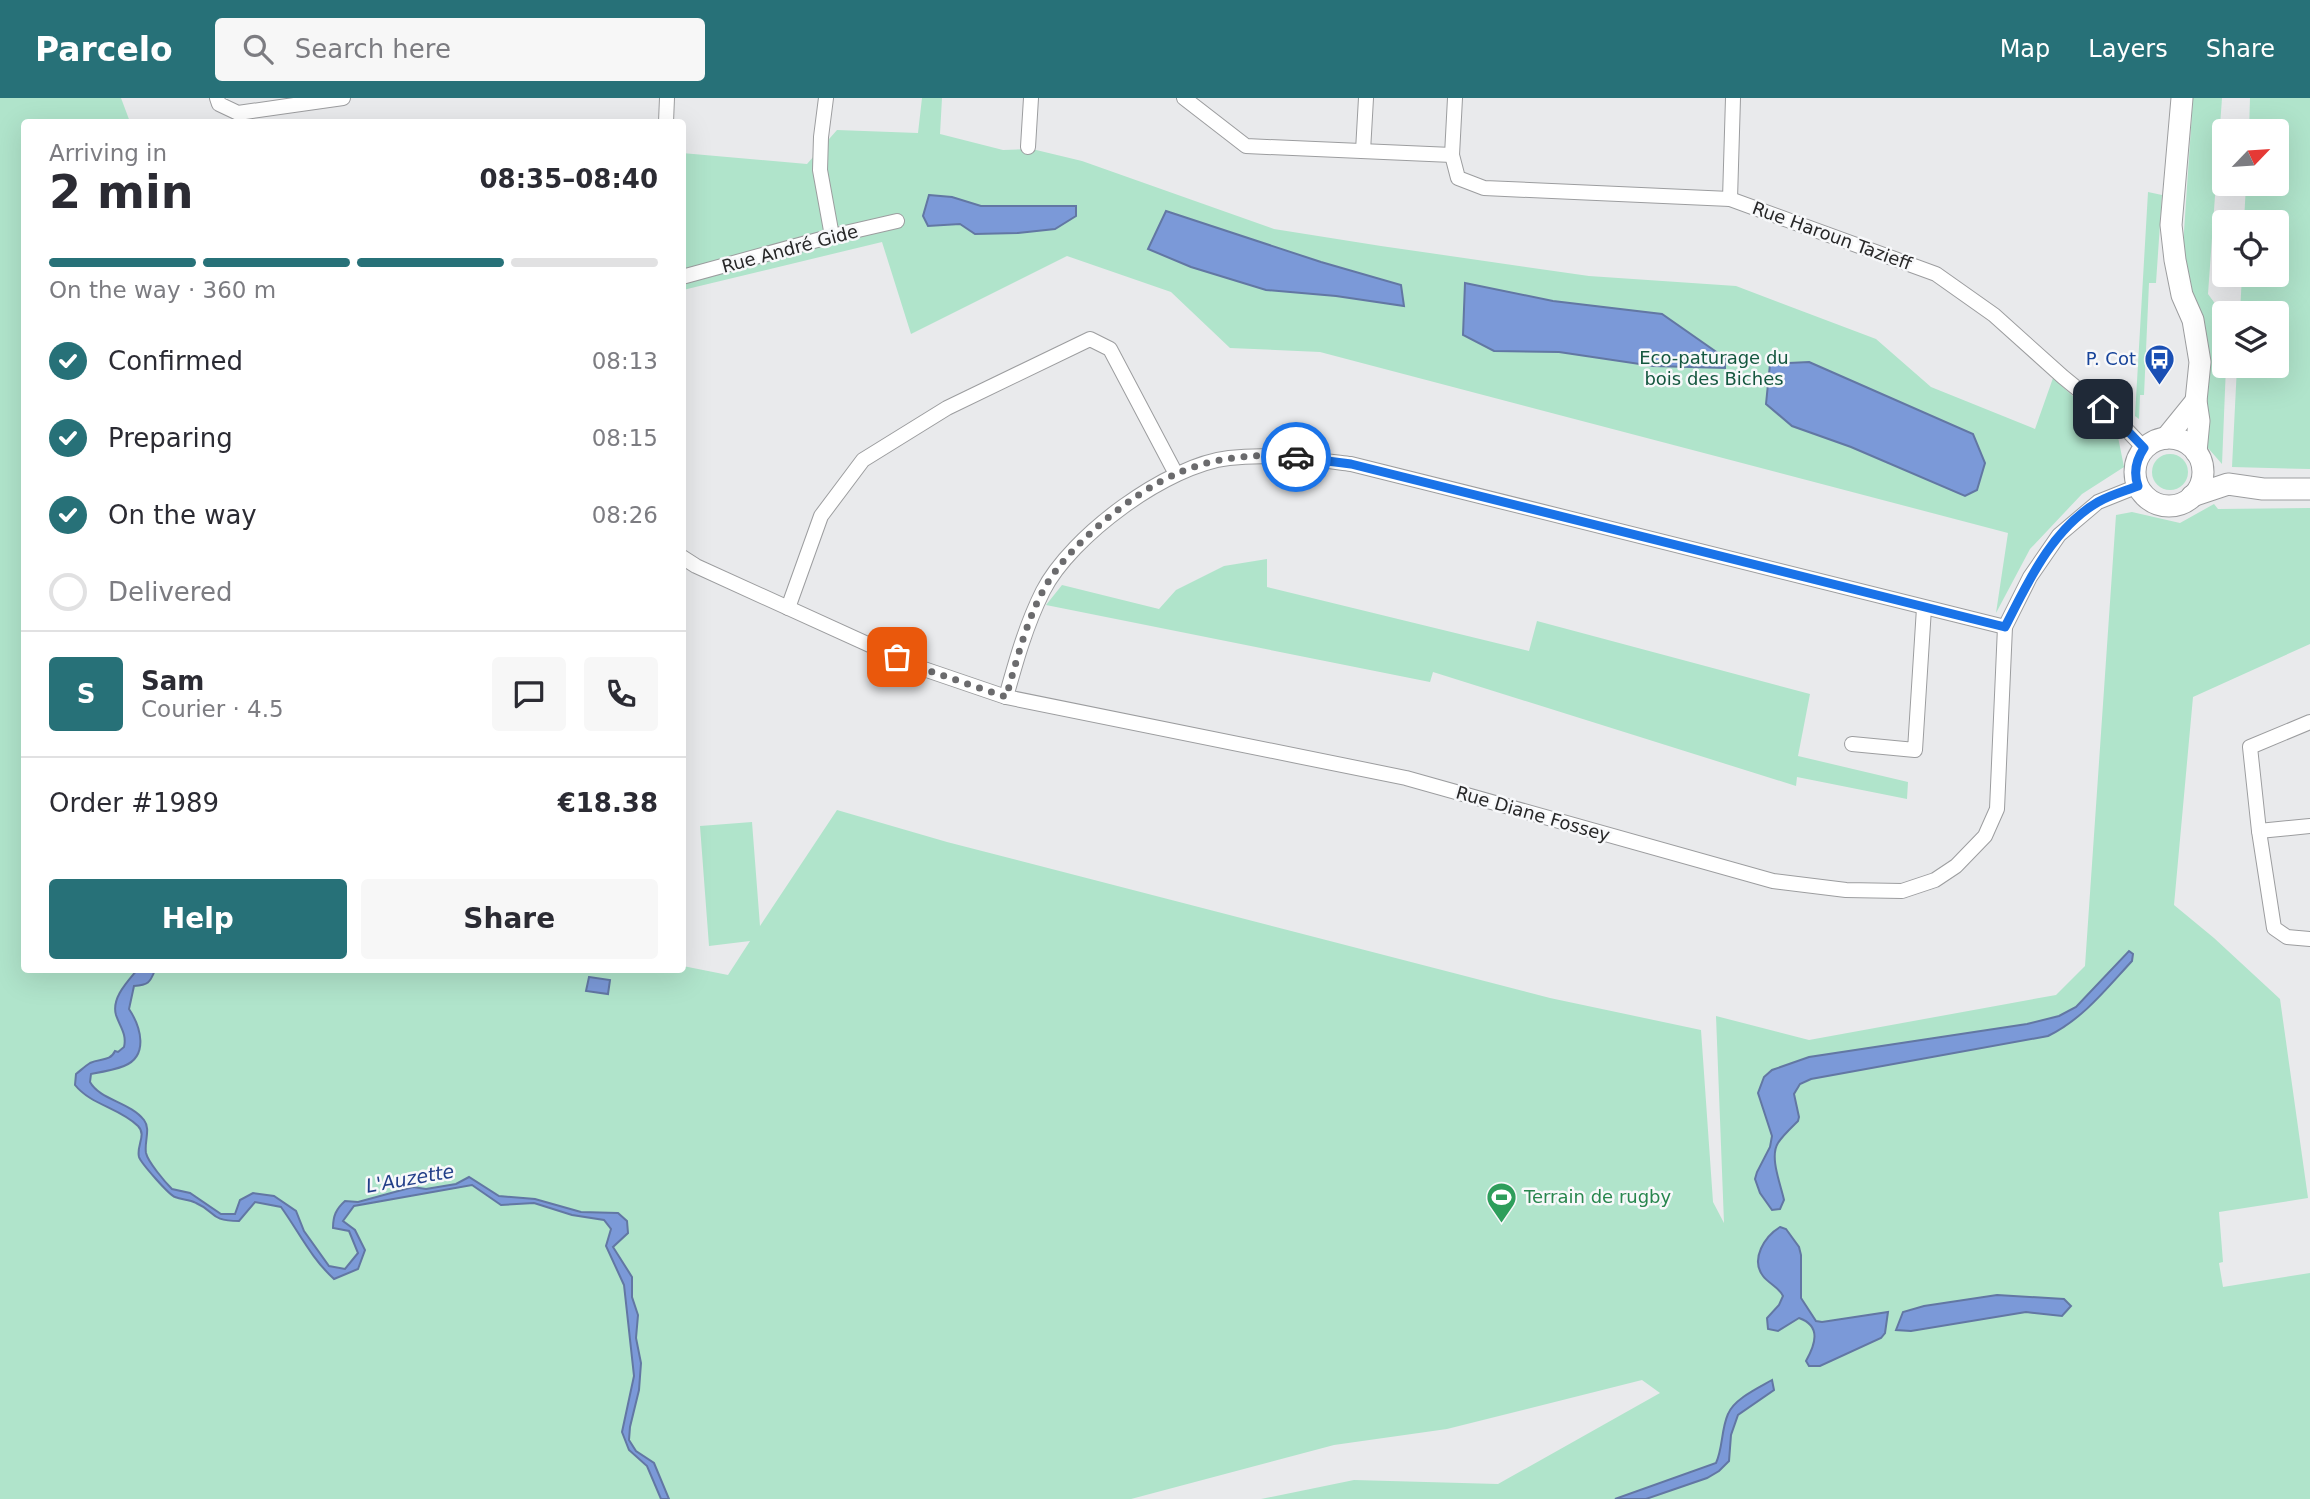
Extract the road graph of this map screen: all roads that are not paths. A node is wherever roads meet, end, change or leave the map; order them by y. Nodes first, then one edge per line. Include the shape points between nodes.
1 (217, 98) edge
2 (343, 98) edge
3 (667, 98) edge
4 (826, 98) edge
5 (1031, 98) edge
6 (1184, 98) edge
7 (1366, 98) edge
8 (1455, 98) edge
9 (1733, 98) edge
10 (2182, 98) edge
11 (666, 119) edge
12 (1028, 147) dead end
13 (1363, 151) junction
14 (1451, 155) junction
15 (1730, 199) junction
16 (897, 221) dead end
17 (832, 236) junction
18 (686, 276) edge
19 (2196, 401) junction
20 (2166, 438) junction
21 (2144, 448) junction
22 (2199, 457) junction
23 (1176, 474) junction
24 (2228, 484) junction
25 (2138, 486) junction
26 (2310, 489) edge
27 (2192, 496) junction
28 (686, 560) edge
29 (788, 608) junction
30 (1924, 608) junction
31 (2005, 627) junction
32 (1006, 697) junction
33 (2310, 722) edge
34 (1852, 744) dead end
35 (2310, 826) edge
36 (2259, 831) junction
37 (2310, 939) edge

1 - 2 street via 219,104 238,113
3 - 11 street
4 - 17 street via 820,170
5 - 12 street
6 - 13 street via 1246,146
7 - 13 street
8 - 14 street
9 - 15 street
10 - 19 street via 2171,225 2182,295 2193,320 2200,362
13 - 14 street
14 - 15 street, Rue Haroun Tazieff via 1458,177 1484,188
15 - 21 street, Rue Haroun Tazieff via 1936,274 1994,315
16 - 17 street, Rue André Gide
17 - 18 street, Rue André Gide
19 - 20 street
19 - 22 street
20 - 21 street
20 - 22 street via 2183,441
21 - 25 street via 2135,470
22 - 24 street
22 - 27 street via 2202,481
23 - 29 street via 1110,349 1090,339 947,408 863,460 821,516
23 - 30 street via 1227,458 1281,456 1351,464
23 - 32 street via 1089,532 1048,583 1024,634
24 - 26 street
24 - 27 street
25 - 27 street via 2158,504 2176,505
25 - 31 street, Rue Diane Fossey via 2098,502 2059,535 2030,577
28 - 29 street, Rue Diane Fossey
29 - 32 street, Rue Diane Fossey via 918,667
30 - 31 street
30 - 34 street via 1915,750
31 - 32 street, Rue Diane Fossey via 1997,808 1985,836 1956,866 1935,880 1902,891 1773,881 1406,778
33 - 36 street via 2250,747
35 - 36 street
36 - 37 street via 2274,928 2287,937

